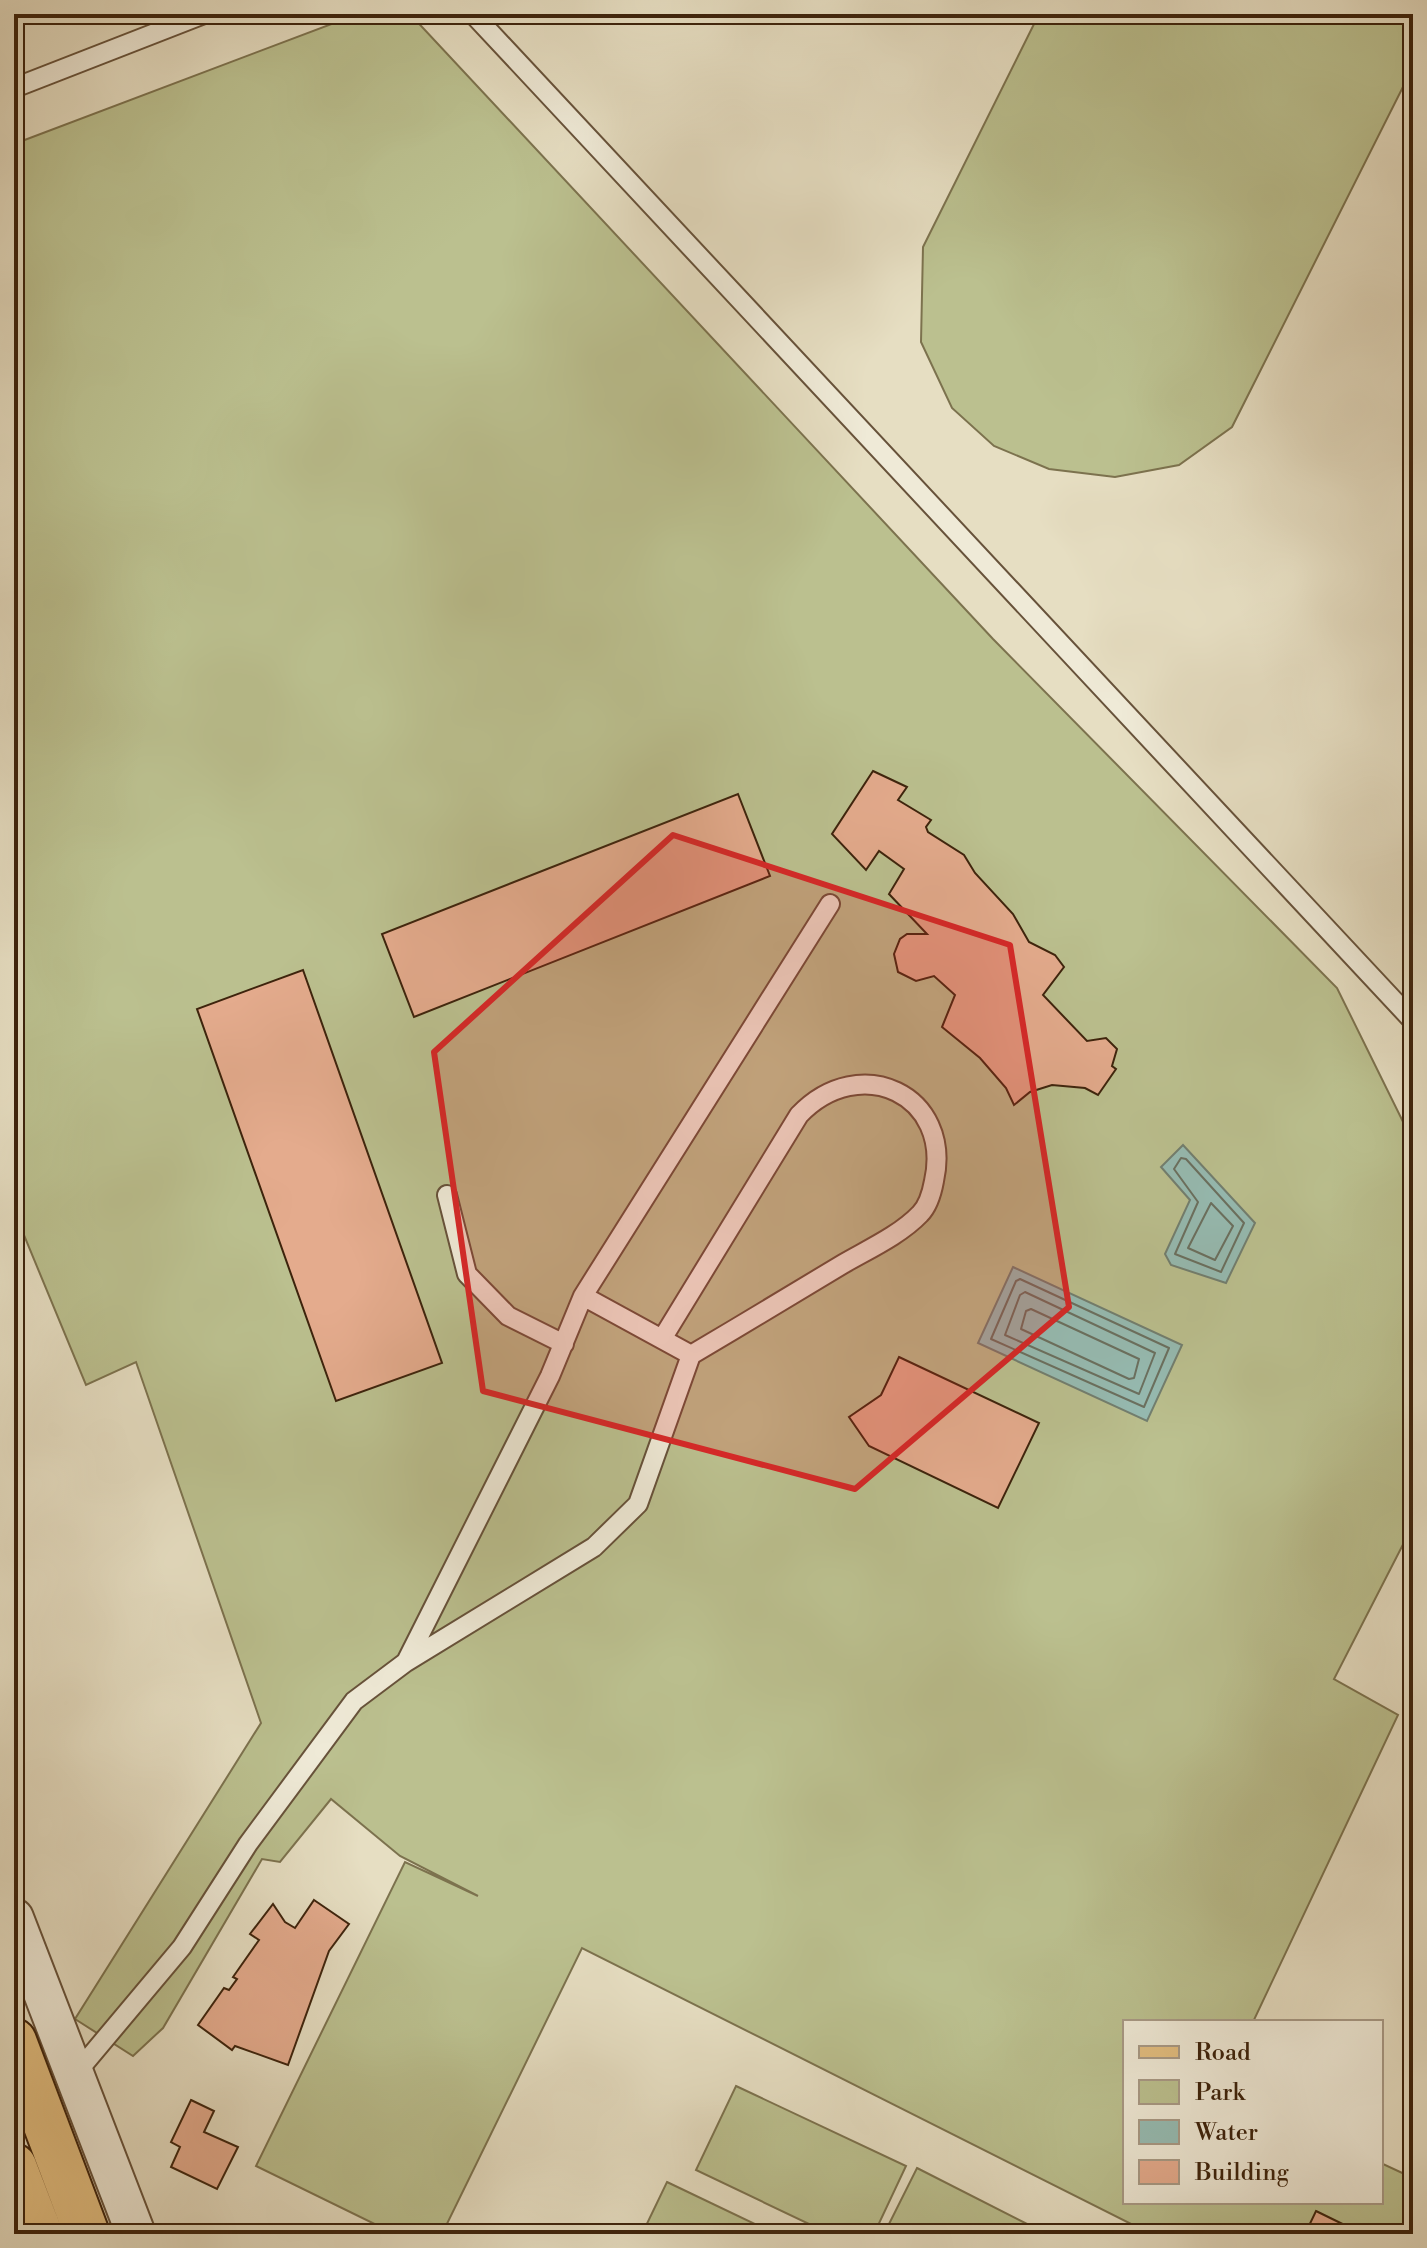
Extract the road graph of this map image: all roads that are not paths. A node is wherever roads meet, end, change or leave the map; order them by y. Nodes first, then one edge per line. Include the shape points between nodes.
1 (204, 14) edge
2 (473, 14) edge
3 (14, 88) edge
4 (830, 904) dead end
5 (1413, 1021) edge
6 (447, 1195) dead end
7 (583, 1296) junction
8 (662, 1339) junction
9 (564, 1344) junction
10 (691, 1355) junction
11 (406, 1662) junction
12 (14, 1918) edge
13 (14, 2041) edge
14 (73, 2077) junction
15 (14, 2166) edge
16 (40, 2234) edge
17 (87, 2234) edge
18 (136, 2234) edge

1 - 3 lane
2 - 5 lane
4 - 7 lane
6 - 9 lane via 467,1274 508,1316
7 - 8 lane
7 - 9 lane
8 - 10 lane
8 - 10 lane via 799,1115 816,1097 845,1085 864,1084 906,1096 929,1126 936,1148 931,1195 920,1214
9 - 11 lane
10 - 11 lane via 638,1504 594,1547
11 - 14 lane via 354,1701 248,1844 182,1947
12 - 14 street
13 - 17 main road
14 - 18 street
15 - 16 main road

